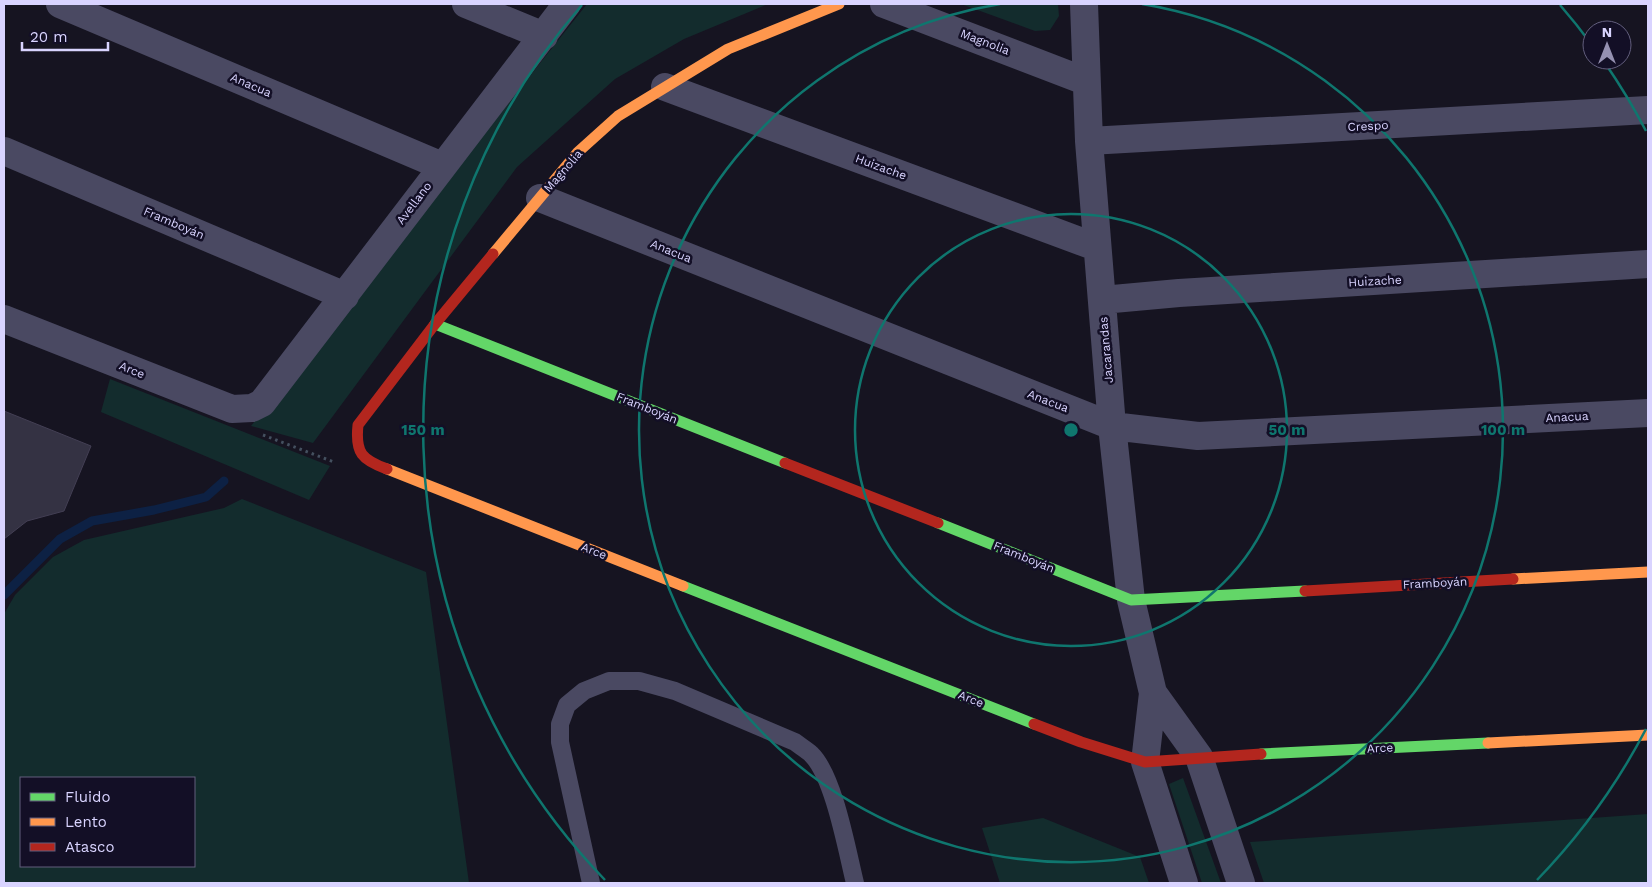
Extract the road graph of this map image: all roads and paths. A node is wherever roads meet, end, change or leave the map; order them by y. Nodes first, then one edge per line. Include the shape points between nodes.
1 (60, 4) edge
2 (466, 4) edge
3 (567, 4) edge
4 (839, 4) edge
5 (884, 4) edge
6 (1084, 4) edge
7 (544, 36) junction
8 (1085, 81) junction
9 (665, 87) junction
10 (1648, 110) edge
11 (1089, 141) junction
12 (4, 151) edge
13 (442, 166) junction
14 (540, 198) junction
15 (1096, 247) junction
16 (1648, 264) edge
17 (345, 296) junction
18 (1102, 300) junction
19 (4, 319) edge
20 (434, 324) junction
21 (262, 403) joint
22 (232, 409) junction
23 (1648, 413) edge
24 (1112, 426) junction
25 (368, 462) junction
26 (1648, 572) edge
27 (1131, 600) junction
28 (1153, 693) junction
29 (1648, 735) edge
30 (1199, 757) junction
31 (1145, 762) junction
32 (591, 883) edge
33 (855, 883) edge
34 (1184, 883) edge
35 (1241, 883) edge

1 - 13 street, Anacua
2 - 7 street
3 - 7 street, Avellano
4 - 9 street, Magnolia via 728,49
5 - 8 street, Magnolia
6 - 8 street, Jacarandas
7 - 13 street, Avellano
8 - 11 street, Jacarandas
9 - 14 street, Magnolia via 618,116 578,152
9 - 15 street, Huizache
10 - 11 street, Crespo
11 - 15 street, Jacarandas
12 - 17 street, Framboyán
13 - 17 street, Avellano
14 - 20 street, Magnolia
14 - 24 street, Anacua
15 - 18 street, Jacarandas
16 - 18 street, Huizache
17 - 21 street, Avellano
18 - 24 street, Jacarandas
19 - 22 street, Arce
20 - 25 street, Magnolia via 358,425 358,448
20 - 27 street, Framboyán
21 - 22 street, Arce via 252,408
22 - 25 path via 240,426 333,462
23 - 24 street, Anacua via 1198,436
24 - 27 street, Jacarandas
25 - 31 street, Arce via 1081,742
26 - 27 street, Framboyán
27 - 28 street, Jacarandas
28 - 30 street, Jacarandas
28 - 31 street, Jacarandas
29 - 30 street, Arce
30 - 31 street, Arce
30 - 35 street, Jacarandas
31 - 34 street
32 - 33 lane via 560,742 560,724 567,705 584,691 609,681 639,681 675,691 795,742 812,754 830,788

